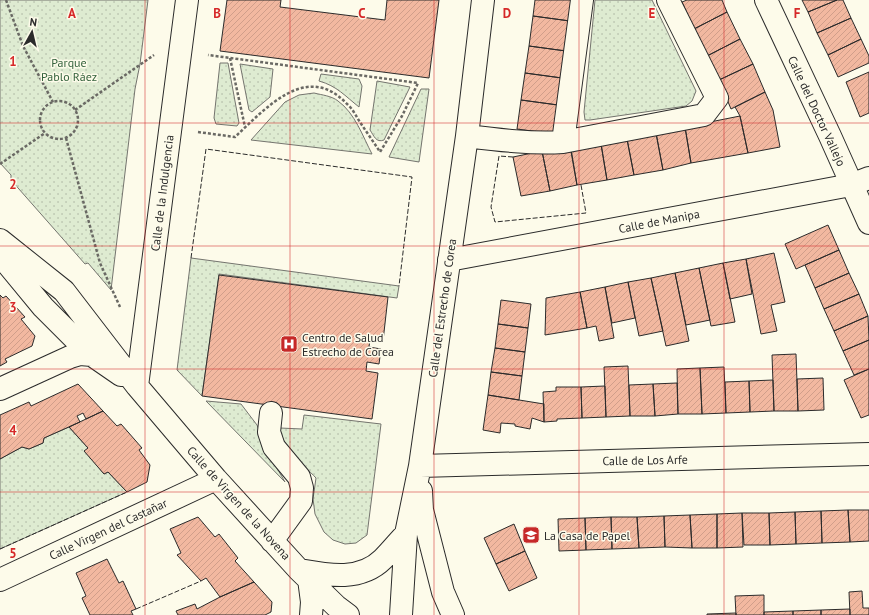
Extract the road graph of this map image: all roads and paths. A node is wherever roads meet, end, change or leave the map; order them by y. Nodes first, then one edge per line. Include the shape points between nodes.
1 (6, 0) edge
2 (187, 0) edge
3 (483, 0) edge
4 (582, 0) edge
5 (668, 0) edge
6 (766, 0) edge
7 (208, 55) dead end
8 (180, 57) junction
9 (230, 58) junction
10 (53, 102) junction
11 (75, 110) junction
12 (245, 127) junction
13 (45, 132) junction
14 (198, 132) dead end
15 (467, 136) junction
16 (66, 138) junction
17 (563, 142) junction
18 (0, 164) edge
19 (860, 182) edge
20 (869, 223) edge
21 (0, 253) edge
22 (449, 260) junction
23 (145, 325) junction
24 (92, 355) junction
25 (137, 386) junction
26 (0, 389) edge
27 (271, 413) dead end
28 (869, 454) edge
29 (420, 466) junction
30 (216, 479) junction
31 (406, 534) junction
32 (272, 540) junction
33 (304, 574) junction
34 (0, 580) edge
35 (336, 612) edge
36 (312, 615) edge
37 (401, 615) edge
38 (453, 615) edge

1 - 10 path via 23,46
2 - 8 street, Calle de la Indulgencia
3 - 15 street, Calle del Estrecho de Corea
4 - 17 street
5 - 17 street via 716,98 704,115
6 - 19 street, Calle del Doctor Vallejo via 830,136
7 - 9 path
8 - 11 path via 156,53
8 - 23 street, Calle de la Indulgencia
9 - 12 path
9 - 12 path via 418,83 380,152 348,104 328,89 313,85 284,94
10 - 11 path via 68,103
10 - 13 path via 47,105 40,118
11 - 16 path via 78,124 72,135
12 - 14 path via 235,137
13 - 16 path via 56,139
13 - 18 path
15 - 17 street via 515,142
15 - 22 street, Calle del Estrecho de Corea
16 - 23 path via 100,262 120,307
19 - 20 street, Calle del Doctor Vallejo
19 - 22 street, Calle de Manipa
21 - 24 street, Calle de Virgen de la Novena via 43,307
21 - 25 street, Calle de Virgen de la Novena via 45,275 64,291
22 - 29 street, Calle del Estrecho de Corea
23 - 25 street, Calle de la Indulgencia
24 - 25 street, Calle de Virgen de la Novena
24 - 26 street via 80,354 70,357
25 - 30 street, Calle de Virgen de la Novena
27 - 32 street via 269,432 274,446 299,476 302,488 301,501
28 - 29 street, Calle de Los Arfe
29 - 31 street, Calle del Estrecho de Corea
29 - 38 street via 422,510 443,592
30 - 32 street, Calle de Virgen de la Novena
30 - 34 street, Calle Virgen del Castañar
31 - 33 street via 382,560 368,570 345,576
31 - 37 street, Calle del Estrecho de Corea
32 - 33 street, Calle de Virgen de la Novena
33 - 35 street, Calle de Virgen de la Novena
33 - 36 street via 312,602

